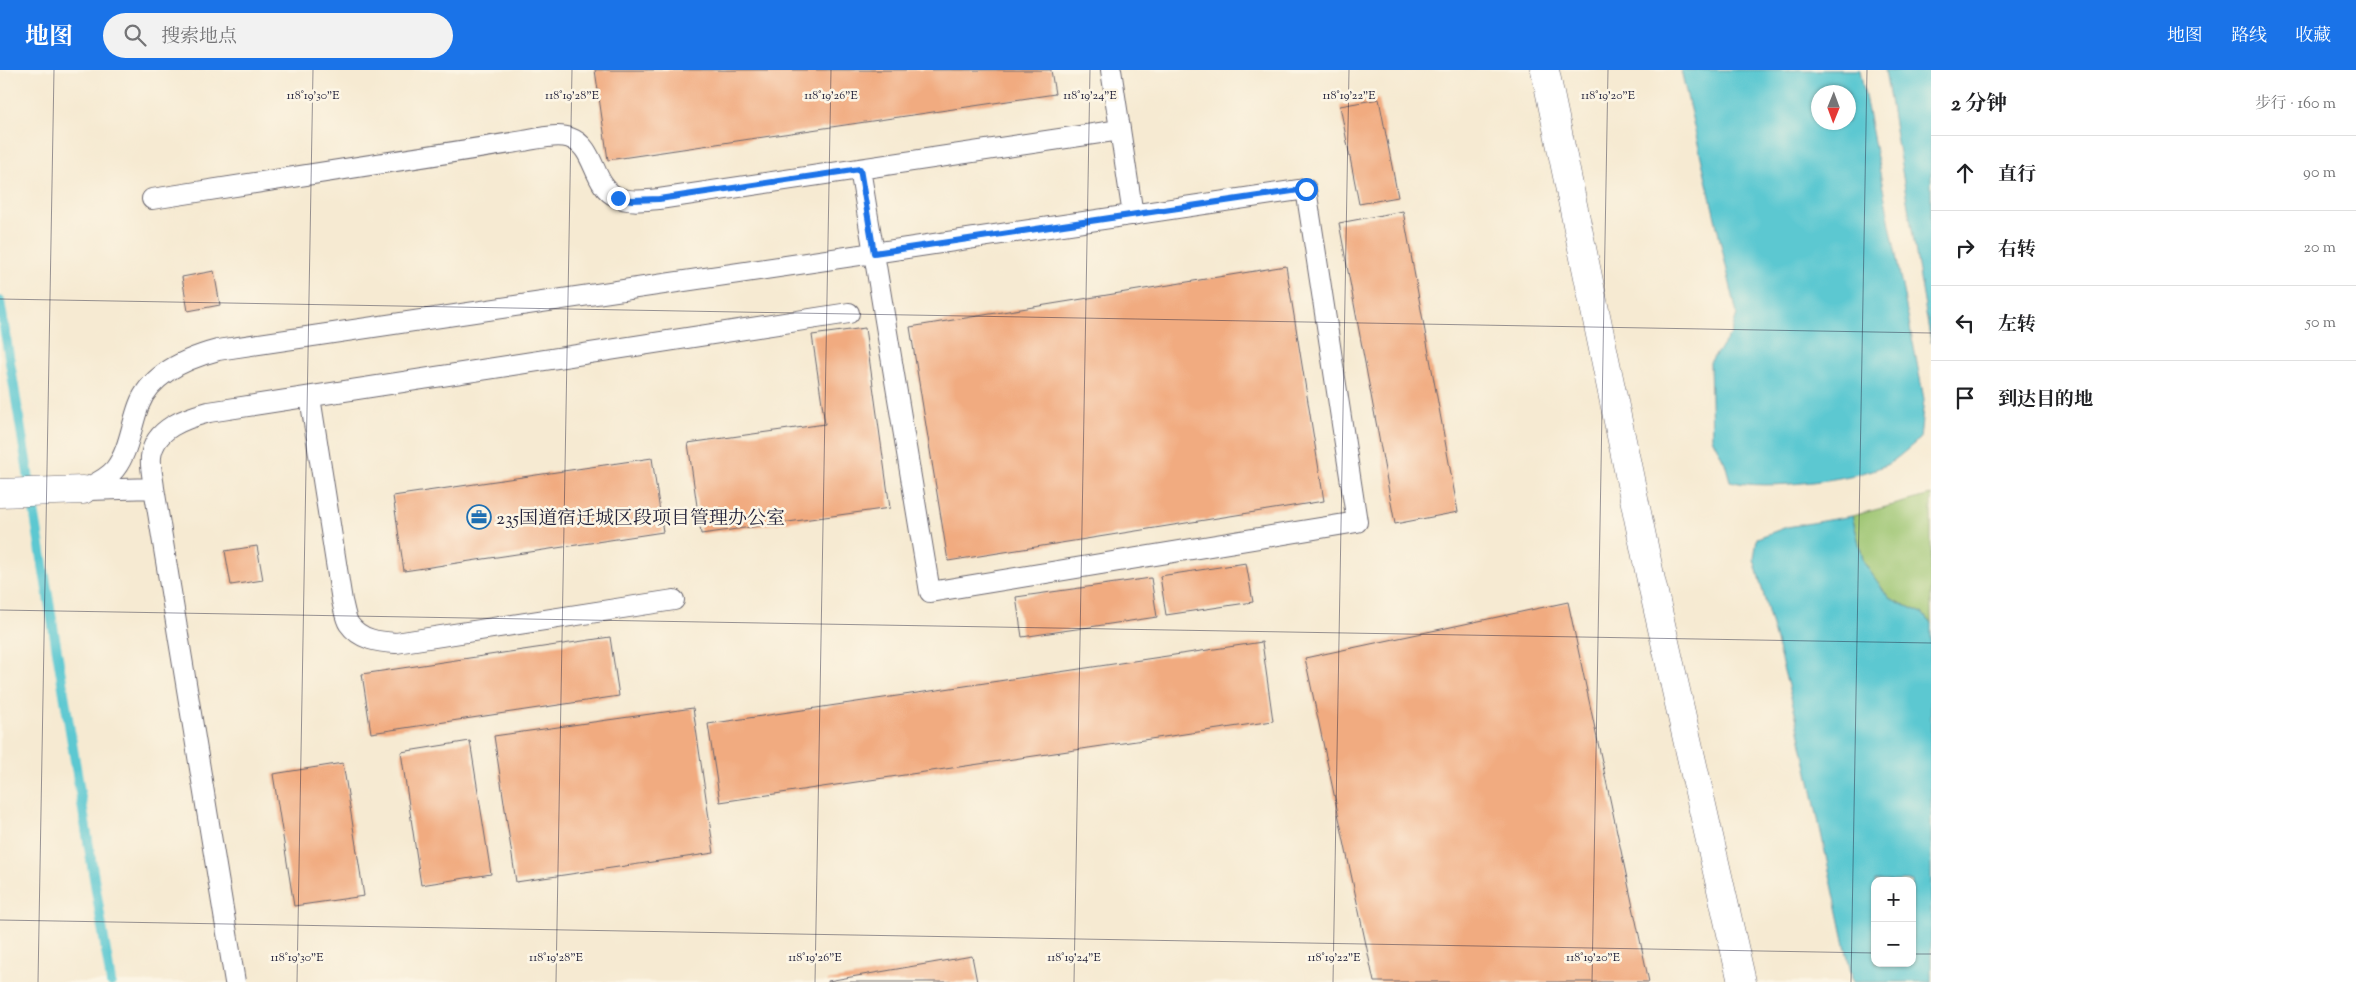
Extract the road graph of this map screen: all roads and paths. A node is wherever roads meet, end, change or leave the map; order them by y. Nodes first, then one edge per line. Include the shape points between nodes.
1 (1111, 70) edge
2 (1545, 70) edge
3 (1120, 130) junction
4 (860, 169) junction
5 (152, 199) dead end
6 (1133, 215) junction
7 (874, 253) junction
8 (849, 313) dead end
9 (310, 397) junction
10 (154, 488) junction
11 (83, 490) junction
12 (0, 493) edge
13 (674, 600) dead end
14 (235, 982) edge
15 (1742, 982) edge

1 - 3 lane
2 - 15 street via 1651,580
3 - 4 lane
3 - 6 lane
4 - 5 lane via 659,199 632,200 618,198 606,191 582,145 569,137
4 - 7 lane
6 - 7 lane
6 - 7 lane via 1306,189 1357,522 930,592
7 - 11 lane via 218,350 193,357 158,379 140,403 127,444 114,470
8 - 9 lane
9 - 10 lane via 209,412 170,426 151,456
9 - 13 lane via 342,601 349,624 363,636 379,642 396,643
10 - 11 lane
10 - 14 lane
11 - 12 street

